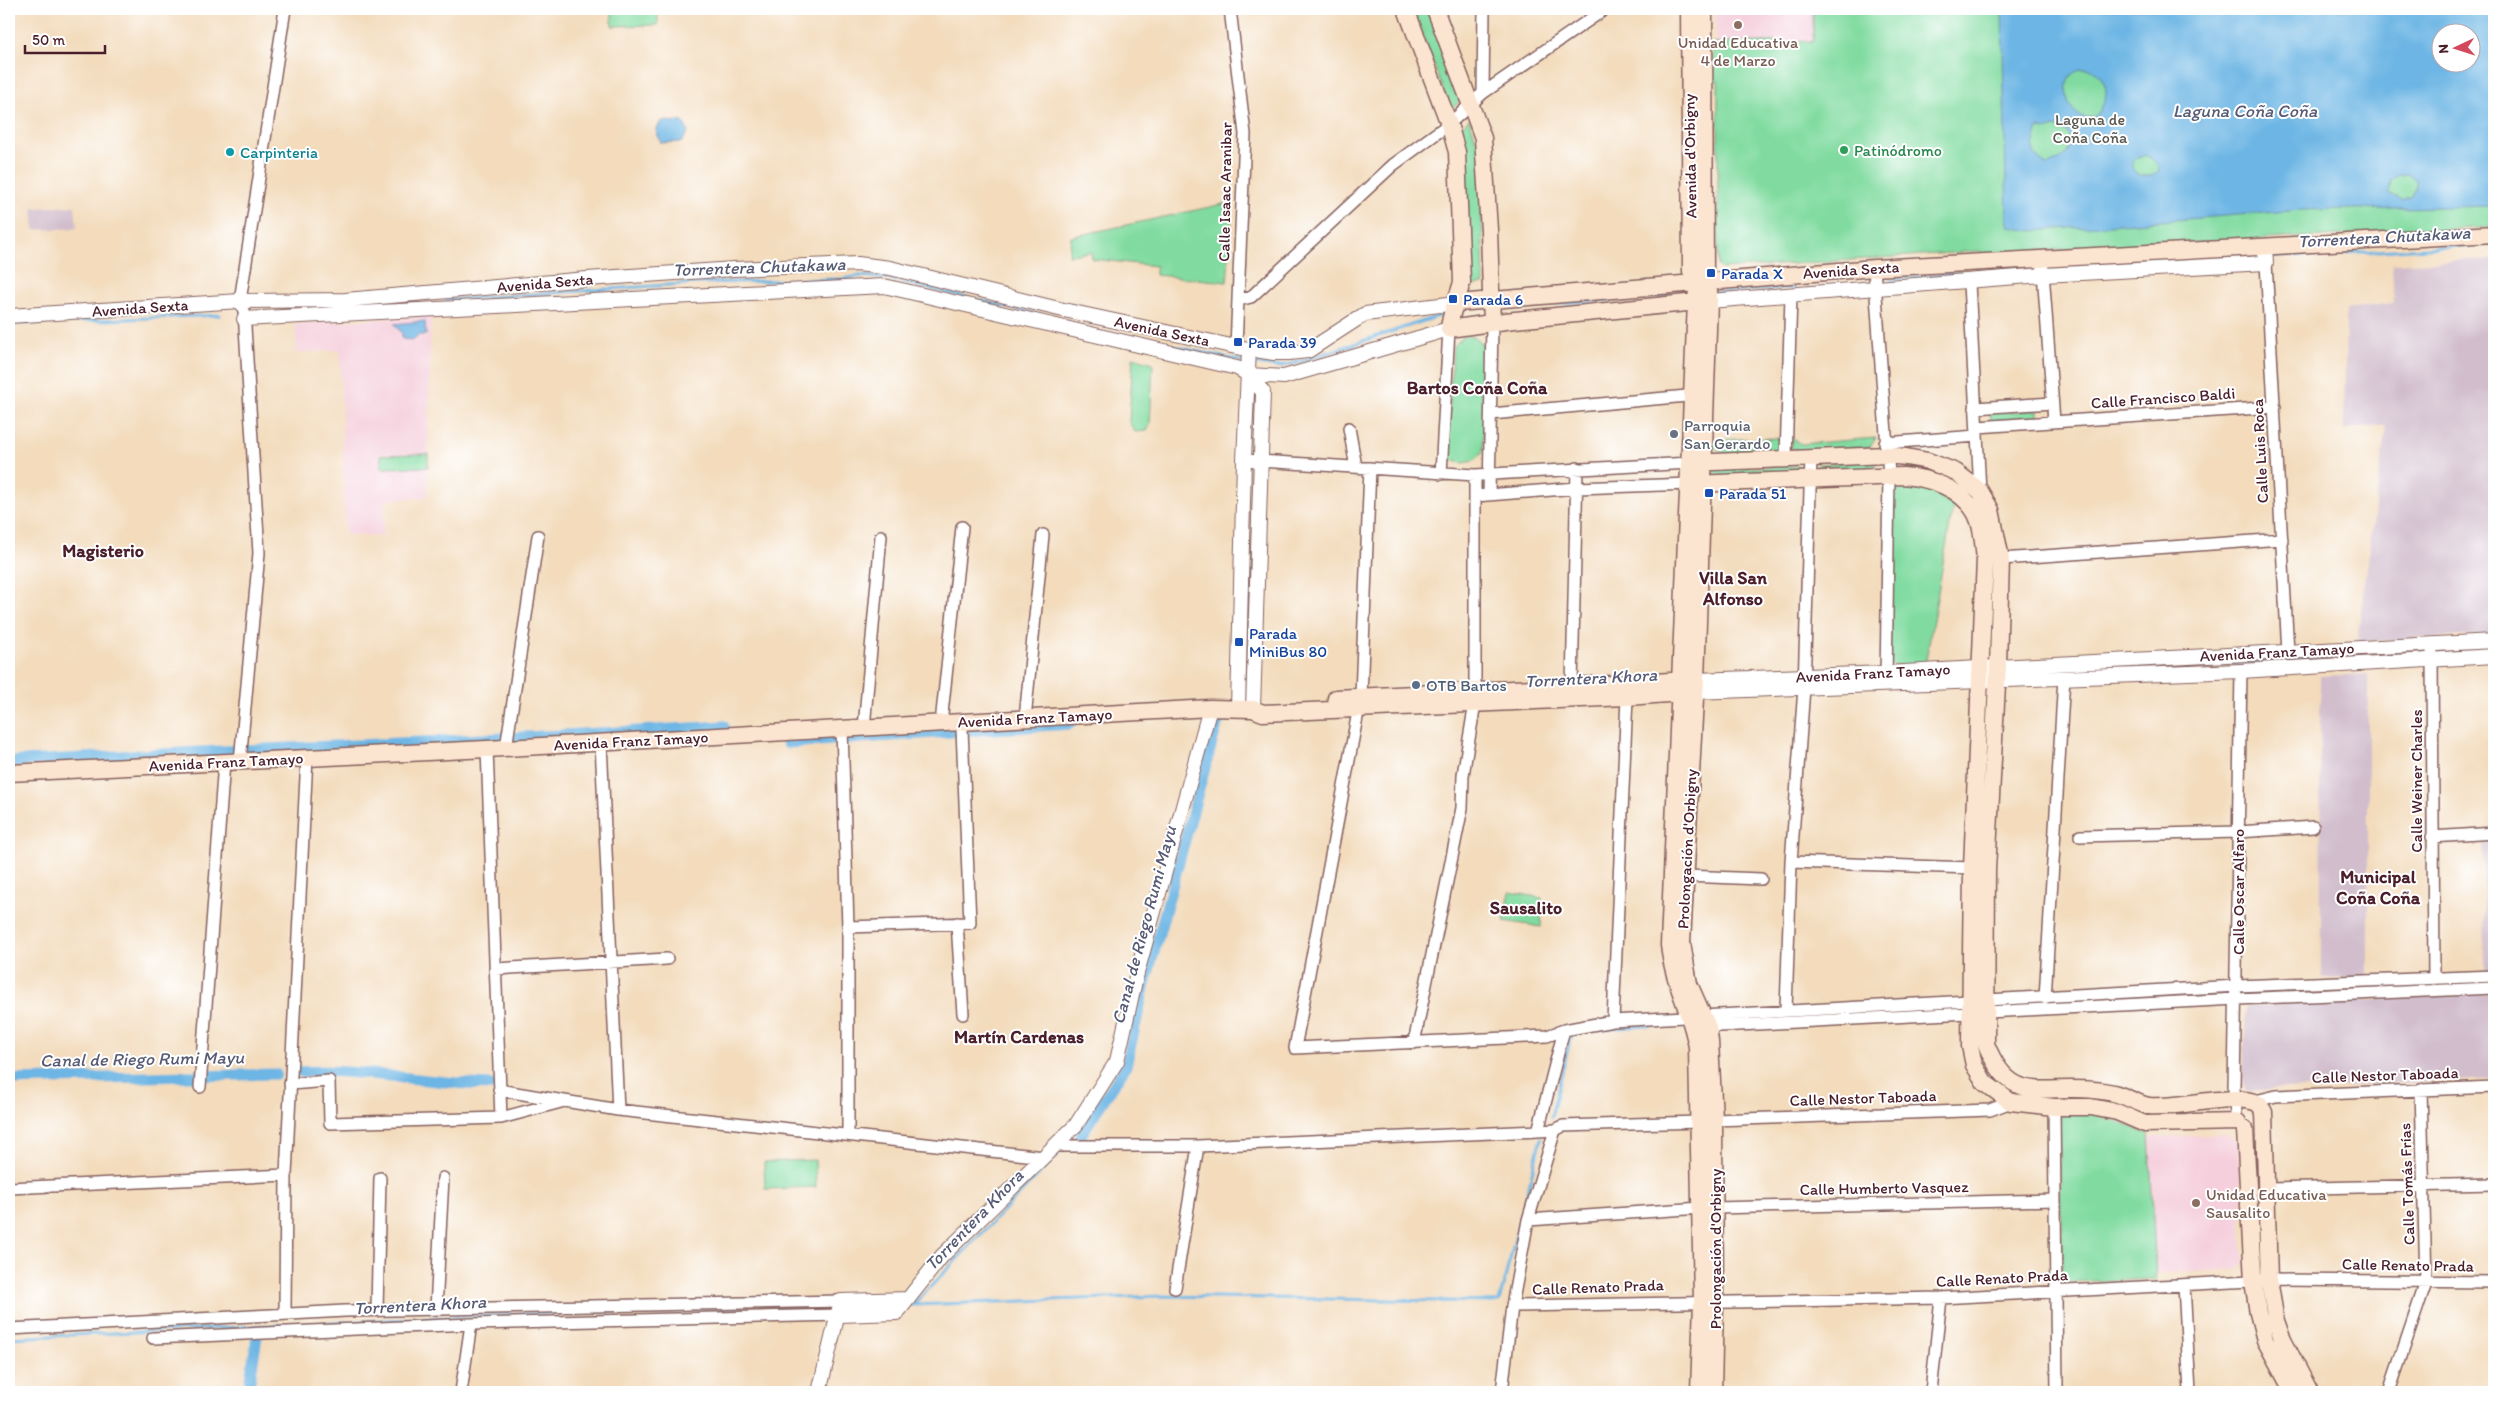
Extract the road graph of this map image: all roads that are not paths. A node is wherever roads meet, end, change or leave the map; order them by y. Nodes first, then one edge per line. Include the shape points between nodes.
1 (284, 9) edge
2 (1230, 9) edge
3 (1406, 9) edge
4 (1436, 9) edge
5 (1484, 9) edge
6 (1605, 9) edge
7 (1689, 9) edge
8 (1704, 9) edge
9 (1477, 99) junction
10 (1449, 124) junction
11 (2494, 234) edge
12 (2266, 255) junction
13 (2043, 268) junction
14 (1874, 280) junction
15 (1969, 283) junction
16 (1702, 293) junction
17 (1791, 296) junction
18 (437, 299) junction
19 (1239, 300) junction
20 (242, 310) junction
21 (1491, 310) junction
22 (9, 316) edge
23 (1451, 317) junction
24 (1074, 324) junction
25 (1246, 360) junction
26 (1700, 395) junction
27 (2052, 403) junction
28 (2275, 407) junction
29 (1976, 408) junction
30 (1491, 414) junction
31 (2054, 422) junction
32 (1349, 428) dead end
33 (1977, 432) junction
34 (1886, 449) junction
35 (1811, 457) junction
36 (1786, 458) junction
37 (1244, 460) junction
38 (1260, 460) junction
39 (1696, 462) junction
40 (1356, 467) junction
41 (1370, 468) junction
42 (1577, 468) junction
43 (1441, 474) junction
44 (1475, 475) junction
45 (1489, 475) junction
46 (1888, 475) junction
47 (1811, 478) junction
48 (1696, 484) junction
49 (1577, 488) junction
50 (1980, 492) junction
51 (1489, 495) junction
52 (1475, 496) junction
53 (962, 527) dead end
54 (1043, 535) dead end
55 (538, 536) dead end
56 (881, 536) dead end
57 (2282, 539) junction
58 (2001, 559) junction
59 (2494, 641) edge
60 (2431, 644) junction
61 (2288, 652) junction
62 (2494, 656) edge
63 (2432, 660) junction
64 (2241, 671) junction
65 (1981, 673) junction
66 (1998, 673) junction
67 (2064, 677) junction
68 (1885, 679) junction
69 (1804, 682) junction
70 (1572, 686) junction
71 (1688, 686) junction
72 (1627, 697) junction
73 (1476, 698) junction
74 (1360, 702) junction
75 (1210, 708) junction
76 (1245, 709) junction
77 (1026, 718) junction
78 (959, 722) junction
79 (941, 723) junction
80 (864, 728) junction
81 (842, 729) junction
82 (601, 743) junction
83 (506, 748) junction
84 (487, 749) junction
85 (307, 758) junction
86 (232, 762) junction
87 (9, 773) edge
88 (2313, 827) dead end
89 (2238, 832) junction
90 (2494, 833) edge
91 (2080, 836) dead end
92 (2432, 837) junction
93 (1791, 862) junction
94 (1972, 868) junction
95 (1685, 876) junction
96 (1761, 879) dead end
97 (957, 923) junction
98 (848, 927) junction
99 (667, 959) dead end
100 (611, 962) junction
101 (495, 968) junction
102 (2494, 976) edge
103 (2434, 978) junction
104 (2237, 986) junction
105 (2494, 988) edge
106 (2045, 998) junction
107 (2237, 999) junction
108 (1978, 1007) junction
109 (1786, 1010) junction
110 (963, 1014) dead end
111 (1613, 1020) junction
112 (1698, 1022) junction
113 (1564, 1030) junction
114 (1414, 1043) junction
115 (290, 1084) junction
116 (200, 1087) dead end
117 (2494, 1087) edge
118 (2421, 1089) junction
119 (499, 1090) junction
120 (566, 1101) junction
121 (2011, 1102) junction
122 (2054, 1107) junction
123 (618, 1110) junction
124 (2248, 1112) junction
125 (501, 1118) junction
126 (1707, 1121) junction
127 (1555, 1130) junction
128 (1538, 1131) junction
129 (848, 1136) junction
130 (1054, 1146) junction
131 (1198, 1146) junction
132 (1044, 1157) junction
133 (286, 1174) junction
134 (380, 1178) dead end
135 (443, 1178) dead end
136 (2494, 1184) edge
137 (2425, 1185) junction
138 (9, 1188) edge
139 (2267, 1189) junction
140 (2054, 1200) junction
141 (1708, 1208) junction
142 (1528, 1220) junction
143 (2261, 1281) junction
144 (2426, 1282) junction
145 (2494, 1282) edge
146 (2184, 1285) junction
147 (1175, 1288) dead end
148 (2056, 1291) junction
149 (1941, 1298) junction
150 (1709, 1301) junction
151 (1512, 1306) junction
152 (840, 1308) junction
153 (436, 1309) junction
154 (377, 1310) junction
155 (285, 1314) junction
156 (471, 1324) junction
157 (9, 1330) edge
158 (153, 1338) dead end
159 (461, 1392) edge
160 (820, 1392) edge
161 (1502, 1392) edge
162 (1699, 1392) edge
163 (1713, 1392) edge
164 (1931, 1392) edge
165 (2057, 1392) edge
166 (2190, 1392) edge
167 (2293, 1392) edge
168 (2310, 1392) edge
169 (2389, 1392) edge

1 - 20 street
2 - 19 street, Calle Isaac Aranibar via 1245,134
3 - 10 main road
4 - 9 main road
5 - 9 street
6 - 9 street
7 - 16 main road, Avenida d'Orbigny via 1691,271
8 - 16 main road, Avenida d'Orbigny
9 - 10 street
9 - 21 main road via 1483,138
10 - 19 street via 1393,165 1251,297
10 - 23 main road via 1457,152 1462,282
11 - 12 main road, Avenida Sexta
12 - 13 main road, Avenida Sexta
12 - 28 street, Calle Luis Roca
13 - 14 main road, Avenida Sexta
13 - 15 street, Avenida Sexta
13 - 27 street
14 - 15 street, Avenida Sexta
14 - 16 main road, Avenida Sexta
14 - 17 street, Avenida Sexta
14 - 34 street
15 - 29 street
16 - 17 street, Avenida Sexta
16 - 21 main road, Avenida Sexta
16 - 21 main road, Avenida Sexta
16 - 26 main road, Prolongación d'Orbigny
17 - 36 street
18 - 20 street, Avenida Sexta
18 - 24 street, Avenida Sexta via 884,286
18 - 24 street, Avenida Sexta via 587,279 858,264 890,268
19 - 25 street, Calle Isaac Aranibar
20 - 22 street, Avenida Sexta
20 - 86 street via 259,553
21 - 23 main road, Avenida Sexta
21 - 23 main road, Avenida Sexta
21 - 30 street
23 - 25 street, Avenida Sexta via 1365,314 1308,351 1274,353
23 - 25 street, Avenida Sexta via 1284,376
23 - 43 street
24 - 25 street, Avenida Sexta
24 - 25 street, Avenida Sexta via 1236,368
25 - 37 street
25 - 38 street via 1263,392
26 - 30 street
26 - 39 main road, Prolongación d'Orbigny
27 - 29 street
27 - 31 street
28 - 31 street, Calle Francisco Baldi
28 - 57 street, Calle Luis Roca
29 - 33 street
30 - 45 street
31 - 33 street, Calle Francisco Baldi
32 - 40 street
33 - 34 street, Calle Francisco Baldi
33 - 50 street
34 - 35 main road
34 - 46 street
34 - 50 main road via 1956,472
35 - 36 main road
35 - 47 street
36 - 39 main road
37 - 38 street
37 - 76 street
38 - 40 street
38 - 76 street
39 - 42 street
39 - 48 main road, Prolongación d'Orbigny
40 - 41 street
41 - 43 street
41 - 74 street
42 - 45 street
42 - 49 street
43 - 44 street
44 - 45 street
44 - 52 street
45 - 51 street
46 - 47 main road
46 - 65 main road via 1921,477 1940,484 1957,493 1976,514 1985,559
46 - 68 street
47 - 48 main road
47 - 69 street
48 - 49 street
48 - 71 main road, Prolongación d'Orbigny
49 - 51 street
49 - 70 street
50 - 58 main road via 1991,510
51 - 52 street
52 - 73 street
53 - 79 street
54 - 77 street
55 - 83 street
56 - 80 street
57 - 58 street
57 - 61 street, Calle Luis Roca
58 - 66 main road
59 - 60 street, Avenida Franz Tamayo
60 - 61 street, Avenida Franz Tamayo
60 - 63 street, Calle Weiner Charles
61 - 66 street, Avenida Franz Tamayo
62 - 63 street, Avenida Franz Tamayo
63 - 64 street, Avenida Franz Tamayo
63 - 92 street, Calle Weiner Charles
64 - 67 street, Avenida Franz Tamayo
64 - 89 street, Calle Oscar Alfaro
65 - 66 street, Avenida Franz Tamayo
65 - 68 street, Avenida Franz Tamayo
65 - 94 main road
66 - 67 street, Avenida Franz Tamayo
66 - 108 main road
67 - 106 street
68 - 69 street, Avenida Franz Tamayo
69 - 71 street, Avenida Franz Tamayo
69 - 93 street
70 - 71 main road, Avenida Franz Tamayo
70 - 73 main road, Avenida Franz Tamayo
71 - 72 main road, Avenida Franz Tamayo
71 - 95 main road, Prolongación d'Orbigny
71 - 112 main road, Prolongación d'Orbigny via 1668,945 1674,979
72 - 73 main road, Avenida Franz Tamayo
72 - 111 street
73 - 74 main road, Avenida Franz Tamayo
73 - 114 street via 1463,775 1462,808
74 - 76 main road, Avenida Franz Tamayo via 1261,704
74 - 114 street via 1295,1048
75 - 76 main road, Avenida Franz Tamayo
75 - 77 main road, Avenida Franz Tamayo
75 - 130 street via 1136,977 1117,1061 1076,1125
77 - 78 main road, Avenida Franz Tamayo
78 - 79 main road, Avenida Franz Tamayo
78 - 97 street via 962,729 970,923
79 - 80 main road, Avenida Franz Tamayo
80 - 81 main road, Avenida Franz Tamayo
81 - 82 main road, Avenida Franz Tamayo
81 - 98 street
82 - 83 main road, Avenida Franz Tamayo
82 - 100 street
83 - 84 main road, Avenida Franz Tamayo
84 - 85 main road, Avenida Franz Tamayo
84 - 101 street
85 - 86 main road, Avenida Franz Tamayo
85 - 115 street
86 - 87 main road, Avenida Franz Tamayo
86 - 116 street
88 - 89 street
89 - 91 street
89 - 104 street, Calle Oscar Alfaro
90 - 92 street
92 - 103 street, Calle Weiner Charles
93 - 94 street
93 - 109 street
94 - 108 main road
95 - 96 street
95 - 112 main road, Prolongación d'Orbigny via 1683,957
97 - 98 street
97 - 110 street
98 - 129 street
99 - 100 street
100 - 101 street
100 - 123 street
101 - 119 street
102 - 103 street
103 - 104 street
104 - 106 street
104 - 107 street, Calle Oscar Alfaro
105 - 107 street
106 - 108 street
107 - 108 street
107 - 124 street, Calle Oscar Alfaro
108 - 109 street
108 - 112 street
108 - 121 main road via 1970,1046 1974,1065 1985,1083
108 - 124 main road via 1994,1063 2005,1078 2030,1089 2092,1090 2117,1094 2148,1106
109 - 112 street
111 - 112 street
111 - 113 street
112 - 126 main road, Prolongación d'Orbigny via 1697,1047
113 - 114 street via 1547,1036
113 - 128 street
115 - 125 street via 329,1081 330,1123
115 - 133 street
117 - 118 street, Calle Nestor Taboada
118 - 124 street, Calle Nestor Taboada via 2276,1096
118 - 137 street, Calle Tomás Frías
119 - 120 street
119 - 125 street
120 - 123 street
120 - 125 street
121 - 122 main road
121 - 126 street, Calle Nestor Taboada via 1990,1110
122 - 124 main road via 2091,1107 2117,1112 2146,1124
122 - 140 street
123 - 129 street
124 - 139 main road, Calle Oscar Alfaro
124 - 143 main road, Calle Oscar Alfaro
126 - 127 street, Calle Nestor Taboada via 1564,1126
126 - 141 main road, Prolongación d'Orbigny
127 - 128 street, Calle Nestor Taboada
127 - 142 street
128 - 131 street, Calle Nestor Taboada
129 - 132 street
130 - 131 street, Calle Nestor Taboada
130 - 132 street
131 - 147 street
132 - 152 street via 942,1256 897,1313
133 - 138 street
133 - 155 street
134 - 154 street
135 - 153 street
136 - 137 street
137 - 139 street
137 - 144 street, Calle Tomás Frías
139 - 143 main road, Calle Oscar Alfaro
140 - 141 street, Calle Humberto Vasquez
140 - 148 street
141 - 142 street, Calle Humberto Vasquez
141 - 150 main road, Prolongación d'Orbigny
142 - 151 street
143 - 144 street, Calle Renato Prada
143 - 146 street, Calle Renato Prada
143 - 167 main road, Calle Oscar Alfaro via 2258,1313 2266,1340
143 - 168 main road, Calle Oscar Alfaro via 2282,1338
144 - 145 street, Calle Renato Prada
144 - 169 street, Calle Tomás Frías
146 - 148 street, Calle Renato Prada
146 - 166 street
148 - 149 street, Calle Renato Prada
148 - 165 street
149 - 150 street, Calle Renato Prada
149 - 164 street
150 - 151 street, Calle Renato Prada
150 - 162 main road, Prolongación d'Orbigny
150 - 163 main road, Prolongación d'Orbigny
151 - 161 street
152 - 153 street
152 - 156 street
152 - 160 street
153 - 154 street
154 - 155 street
155 - 157 street
156 - 158 street
156 - 159 street

